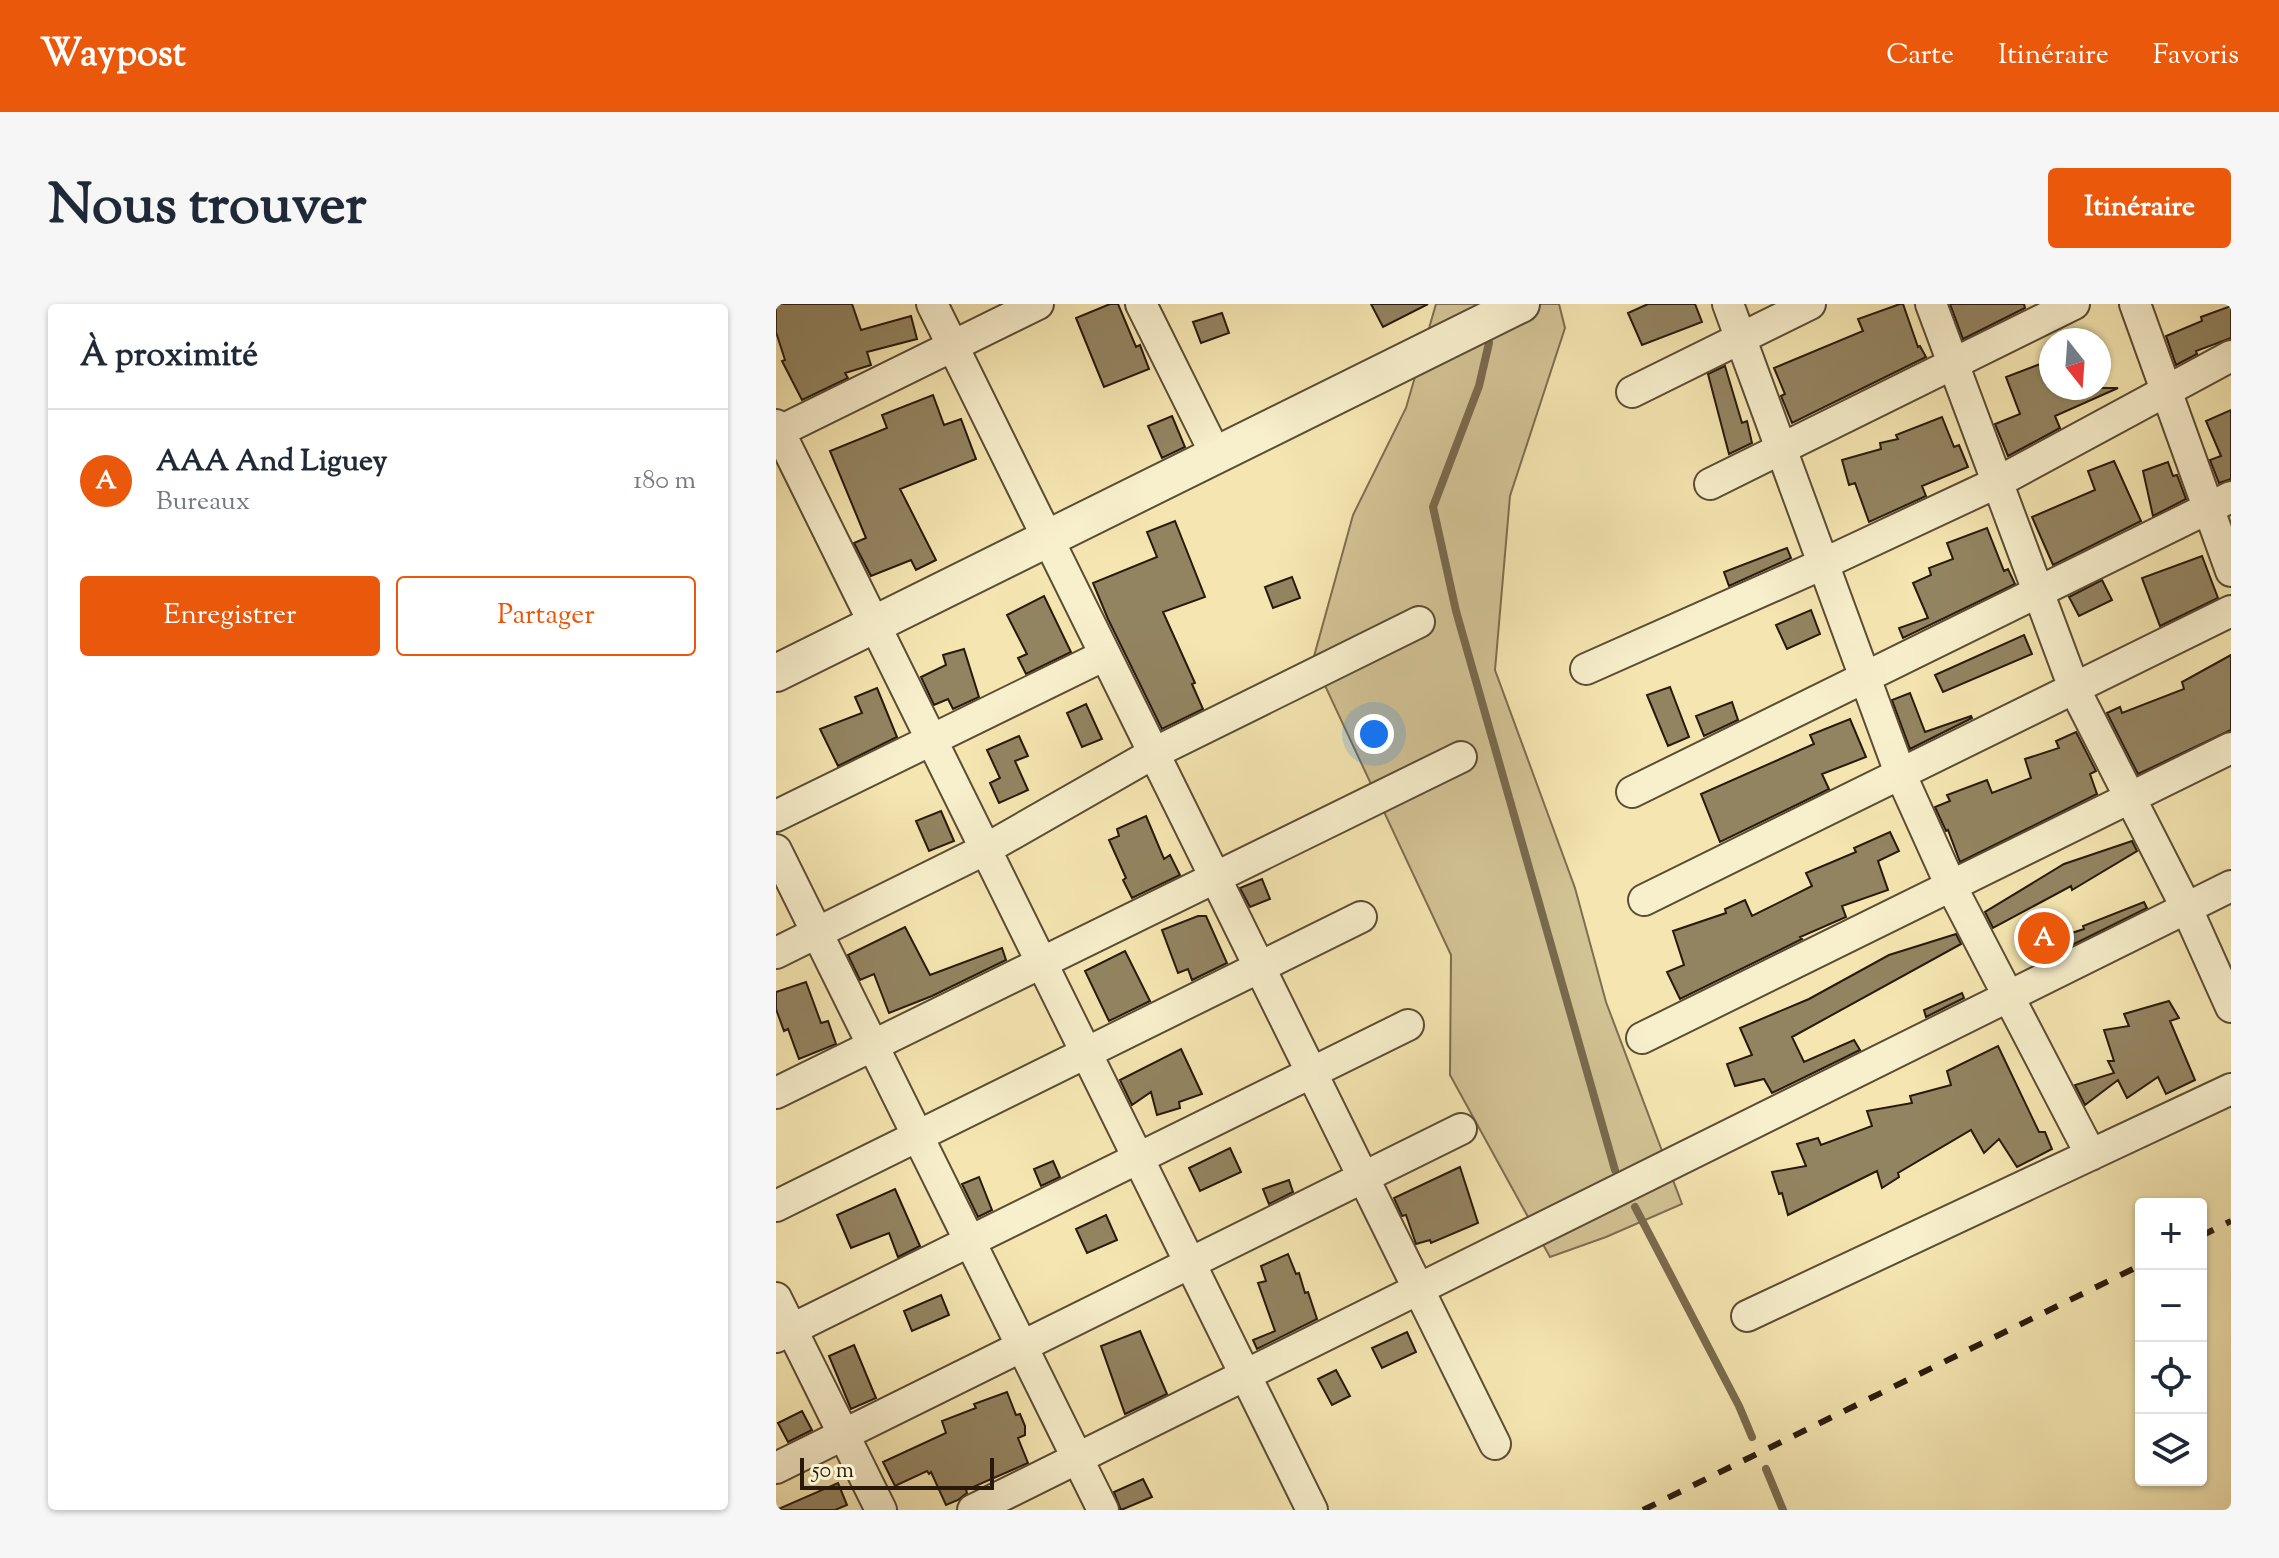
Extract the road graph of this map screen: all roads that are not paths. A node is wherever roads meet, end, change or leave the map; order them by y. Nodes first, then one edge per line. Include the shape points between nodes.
1 (932, 304) edge
2 (1038, 304) edge
3 (1141, 304) edge
4 (1521, 304) edge
5 (1728, 304) edge
6 (1810, 304) edge
7 (1931, 304) edge
8 (2074, 304) edge
9 (2135, 304) edge
10 (1742, 338) junction
11 (953, 346) junction
12 (2231, 356) edge
13 (1953, 364) junction
14 (2168, 391) junction
15 (1632, 392) dead end
16 (777, 430) edge
17 (1782, 448) junction
18 (1216, 455) junction
19 (1996, 483) junction
20 (1710, 484) dead end
21 (2220, 503) edge
22 (1048, 538) junction
23 (1825, 563) junction
24 (2231, 571) edge
25 (2038, 592) junction
26 (2231, 611) edge
27 (1419, 622) dead end
28 (875, 624) junction
29 (1105, 655) junction
30 (1586, 669) dead end
31 (776, 673) edge
32 (1865, 677) junction
33 (2074, 688) junction
34 (932, 740) junction
35 (2231, 748) edge
36 (1154, 753) junction
37 (1461, 757) dead end
38 (1900, 773) junction
39 (1632, 792) dead end
40 (2130, 798) junction
41 (776, 816) edge
42 (986, 849) junction
43 (776, 850) edge
44 (1215, 878) junction
45 (1951, 886) junction
46 (2231, 886) edge
47 (1644, 900) dead end
48 (2187, 909) junction
49 (1361, 917) dead end
50 (816, 933) junction
51 (776, 953) edge
52 (1041, 963) junction
53 (1260, 967) junction
54 (2010, 997) junction
55 (2231, 1007) edge
56 (1408, 1025) dead end
57 (1642, 1038) dead end
58 (872, 1046) junction
59 (1087, 1053) junction
60 (1312, 1073) junction
61 (2231, 1089) edge
62 (776, 1093) edge
63 (1461, 1129) dead end
64 (918, 1136) junction
65 (2091, 1155) junction
66 (1139, 1158) junction
67 (1364, 1178) junction
68 (776, 1206) edge
69 (970, 1242) junction
70 (1190, 1263) junction
71 (1419, 1291) junction
72 (776, 1298) edge
73 (1747, 1316) dead end
74 (784, 1334) edge
75 (1022, 1347) junction
76 (1246, 1376) junction
77 (844, 1434) junction
78 (1495, 1444) dead end
79 (1077, 1459) junction
80 (776, 1468) edge
81 (881, 1510) edge
82 (973, 1510) edge
83 (1103, 1510) edge
84 (1312, 1510) edge

1 - 11 street
2 - 11 street
3 - 18 street
4 - 18 street
5 - 10 street
6 - 10 street
7 - 13 street
8 - 13 street
9 - 14 street
10 - 15 street
10 - 17 street
11 - 16 street
11 - 22 street
12 - 14 street
13 - 17 street
13 - 19 street
14 - 19 street
14 - 21 street
16 - 28 street
17 - 20 street
17 - 23 street
18 - 22 street
19 - 23 street
19 - 25 street
21 - 24 street
21 - 25 street
22 - 28 street
22 - 29 street
23 - 30 street
23 - 32 street
25 - 32 street
25 - 33 street
26 - 33 street
27 - 36 street
28 - 31 street
28 - 34 street
29 - 34 street
29 - 36 street
32 - 38 street
32 - 39 street
33 - 38 street
33 - 40 street
34 - 41 street
34 - 42 street
35 - 40 street
36 - 42 street
36 - 44 street
37 - 44 street
38 - 45 street
38 - 47 street
40 - 45 street
40 - 48 street
42 - 50 street
42 - 52 street
43 - 50 street
44 - 52 street
44 - 53 street
45 - 54 street
45 - 57 street
46 - 48 street
48 - 54 street
48 - 55 street
49 - 53 street
50 - 51 street
50 - 58 street
52 - 58 street
52 - 59 street
53 - 59 street
53 - 60 street
54 - 65 street
54 - 71 street
56 - 60 street
58 - 62 street
58 - 64 street
59 - 64 street
59 - 66 street
60 - 66 street
60 - 67 street
61 - 65 street
63 - 67 street
64 - 68 street
64 - 69 street
65 - 73 street
66 - 69 street
66 - 70 street
67 - 70 street
67 - 71 street
69 - 74 street
69 - 75 street
70 - 75 street
70 - 76 street
71 - 76 street
71 - 78 street
72 - 74 street
74 - 77 street
75 - 77 street
75 - 79 street
76 - 79 street
76 - 84 street
77 - 80 street
77 - 81 street
79 - 82 street
79 - 83 street

